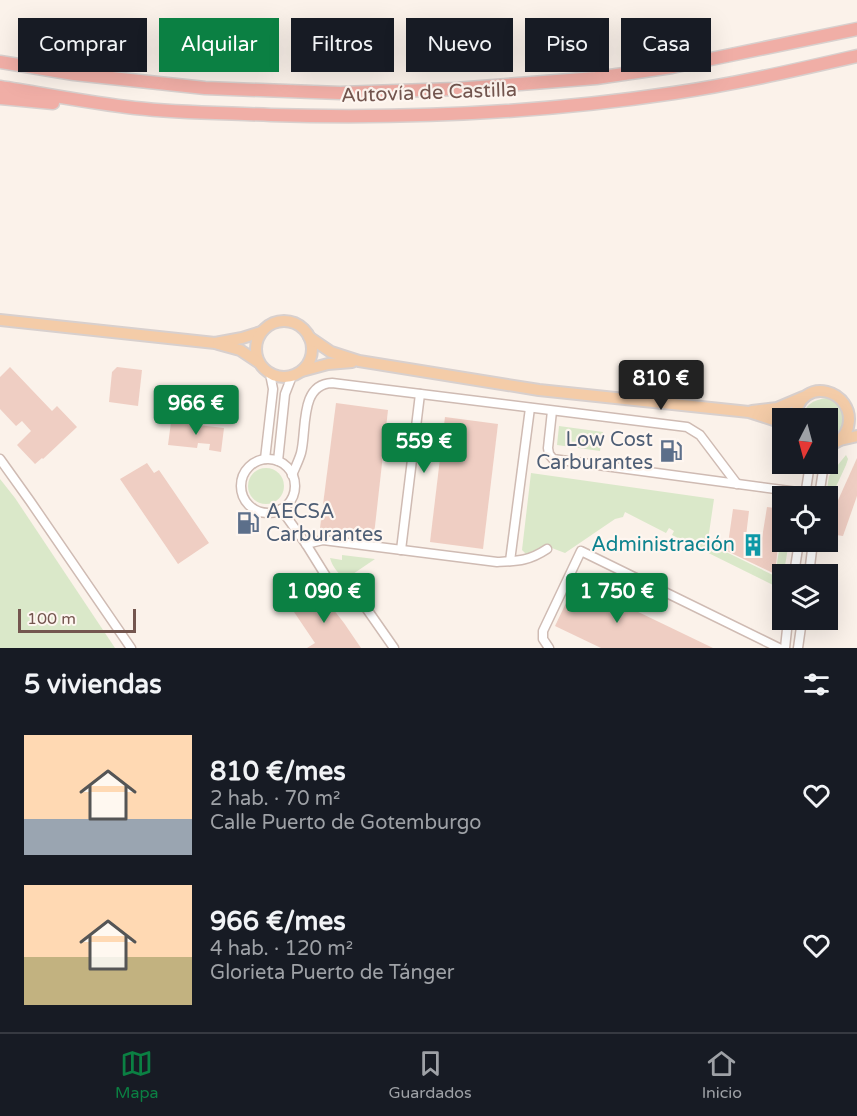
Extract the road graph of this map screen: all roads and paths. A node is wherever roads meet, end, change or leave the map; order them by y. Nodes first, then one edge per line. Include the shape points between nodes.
1 (857, 30) edge
2 (857, 56) edge
3 (0, 62) edge
4 (0, 87) edge
5 (0, 98) edge
6 (136, 108) junction
7 (0, 320) edge
8 (261, 332) junction
9 (309, 337) junction
10 (215, 343) junction
11 (359, 361) junction
12 (258, 362) junction
13 (297, 373) junction
14 (270, 374) junction
15 (420, 394) junction
16 (806, 395) junction
17 (846, 403) junction
18 (530, 408) junction
19 (798, 408) edge
20 (552, 411) junction
21 (749, 412) junction
22 (857, 412) edge
23 (772, 419) edge
24 (857, 436) edge
25 (838, 440) edge
26 (838, 443) edge
27 (0, 459) edge
28 (265, 459) junction
29 (278, 461) junction
30 (292, 475) junction
31 (737, 484) junction
32 (772, 490) edge
33 (281, 509) junction
34 (306, 544) junction
35 (547, 549) dead end
36 (401, 550) junction
37 (510, 561) junction
38 (787, 630) edge
39 (801, 630) edge
40 (131, 648) edge
41 (394, 648) edge
42 (549, 648) edge
43 (778, 648) edge
44 (785, 648) edge
45 (798, 648) edge

1 - 3 highway, Autovía de Castilla via 639,72 443,90 340,93 205,88
2 - 6 highway, Autovía de Castilla via 676,93 598,104 458,115 340,117
4 - 6 highway, Autovía de Castilla
5 - 6 highway
7 - 10 main road
8 - 9 main road via 281,321 302,328
8 - 10 main road
8 - 12 main road via 256,341
9 - 11 main road via 331,352
9 - 13 main road via 309,361
10 - 12 main road via 240,350
11 - 13 main road
11 - 21 main road via 539,390
12 - 14 main road
13 - 14 main road via 281,377
13 - 29 street via 285,394
14 - 28 street via 273,389
15 - 18 street
15 - 30 street via 332,383 316,387 310,397 301,454
15 - 36 street
16 - 17 main road via 823,390 840,396
16 - 19 main road
16 - 21 main road via 777,408
17 - 22 main road
17 - 25 main road via 850,422 847,432
18 - 20 street
18 - 37 street
20 - 31 street via 687,427 694,430
20 - 31 street via 548,448 553,459
21 - 23 main road
24 - 26 main road
27 - 40 street
28 - 29 street
28 - 33 street via 255,462 242,476 242,495 254,509 264,513
29 - 30 street
30 - 33 street via 294,494
31 - 32 street
33 - 34 street
34 - 36 street via 322,540
34 - 41 street via 329,581 364,605
35 - 37 street via 533,558
36 - 37 street
38 - 44 street
39 - 45 street
42 - 43 street via 543,631 581,551

